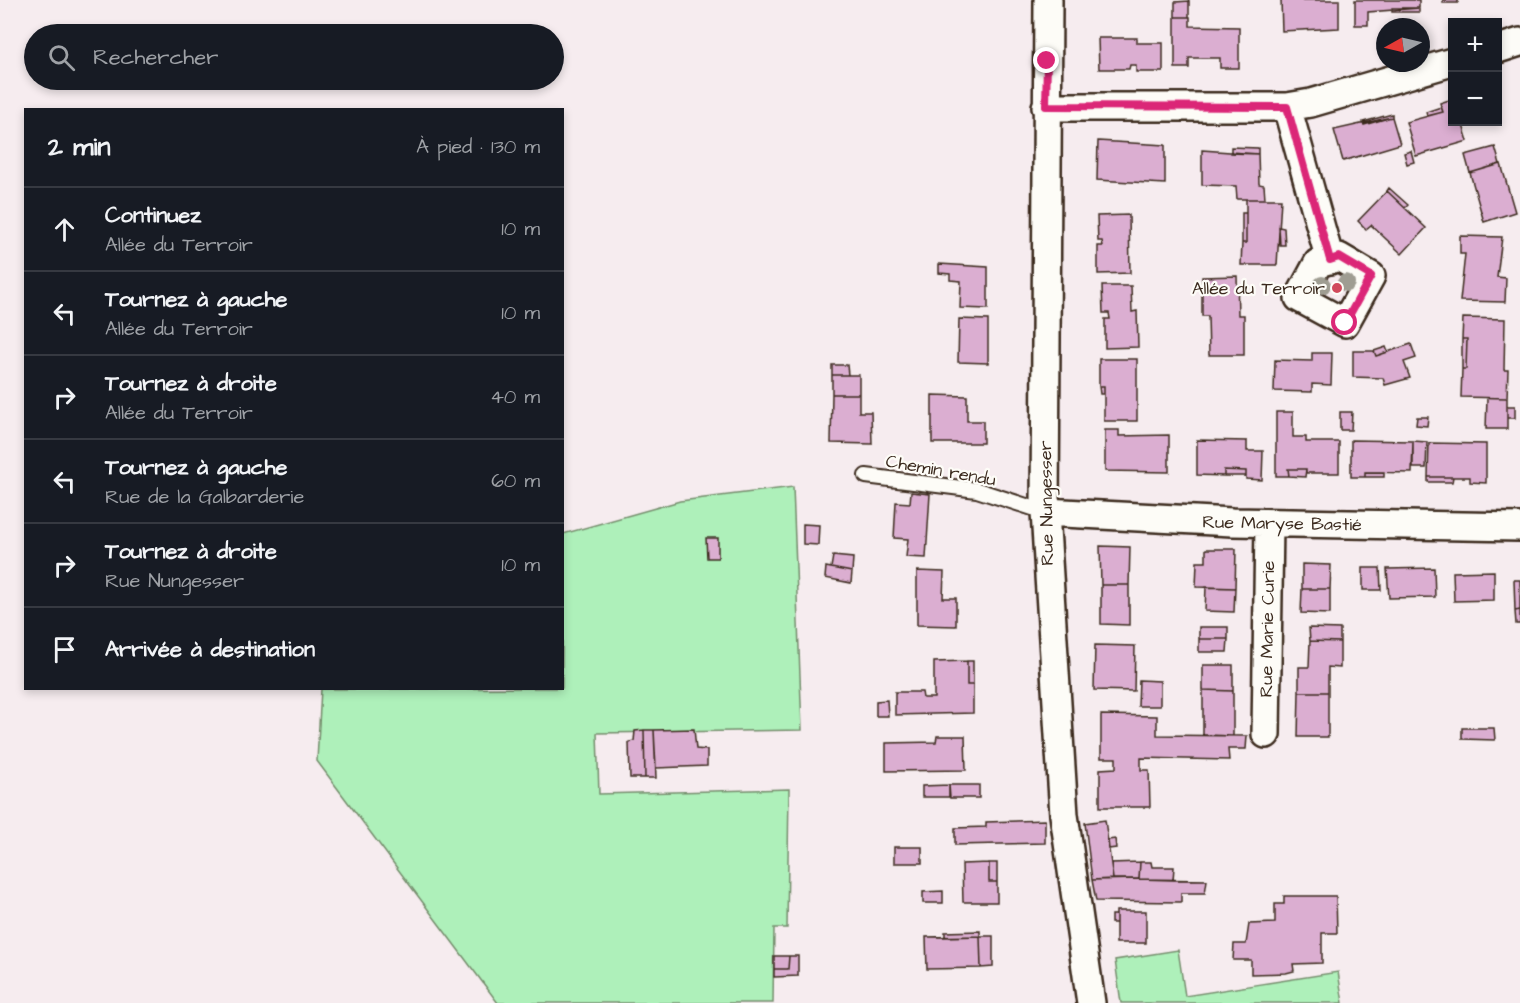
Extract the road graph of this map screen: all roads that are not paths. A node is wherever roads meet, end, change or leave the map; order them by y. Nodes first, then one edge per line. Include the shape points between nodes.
1 (1048, 0) edge
2 (1520, 42) edge
3 (1502, 47) edge
4 (1448, 63) edge
5 (1046, 106) junction
6 (1287, 107) junction
7 (1330, 260) dead end
8 (866, 476) dead end
9 (1045, 512) junction
10 (1269, 523) junction
11 (1520, 527) edge
12 (1266, 735) dead end
13 (1091, 1003) edge

1 - 5 street, Rue Nungesser
2 - 3 street
4 - 6 street
5 - 6 street
5 - 9 street, Rue Nungesser
6 - 7 street
8 - 9 lane, Chemin rendu via 977,490
9 - 10 street, Rue Maryse Bastié
9 - 13 street, Rue Nungesser via 1064,815
10 - 11 street, Rue Maryse Bastié
10 - 12 street, Rue Marie Curie

